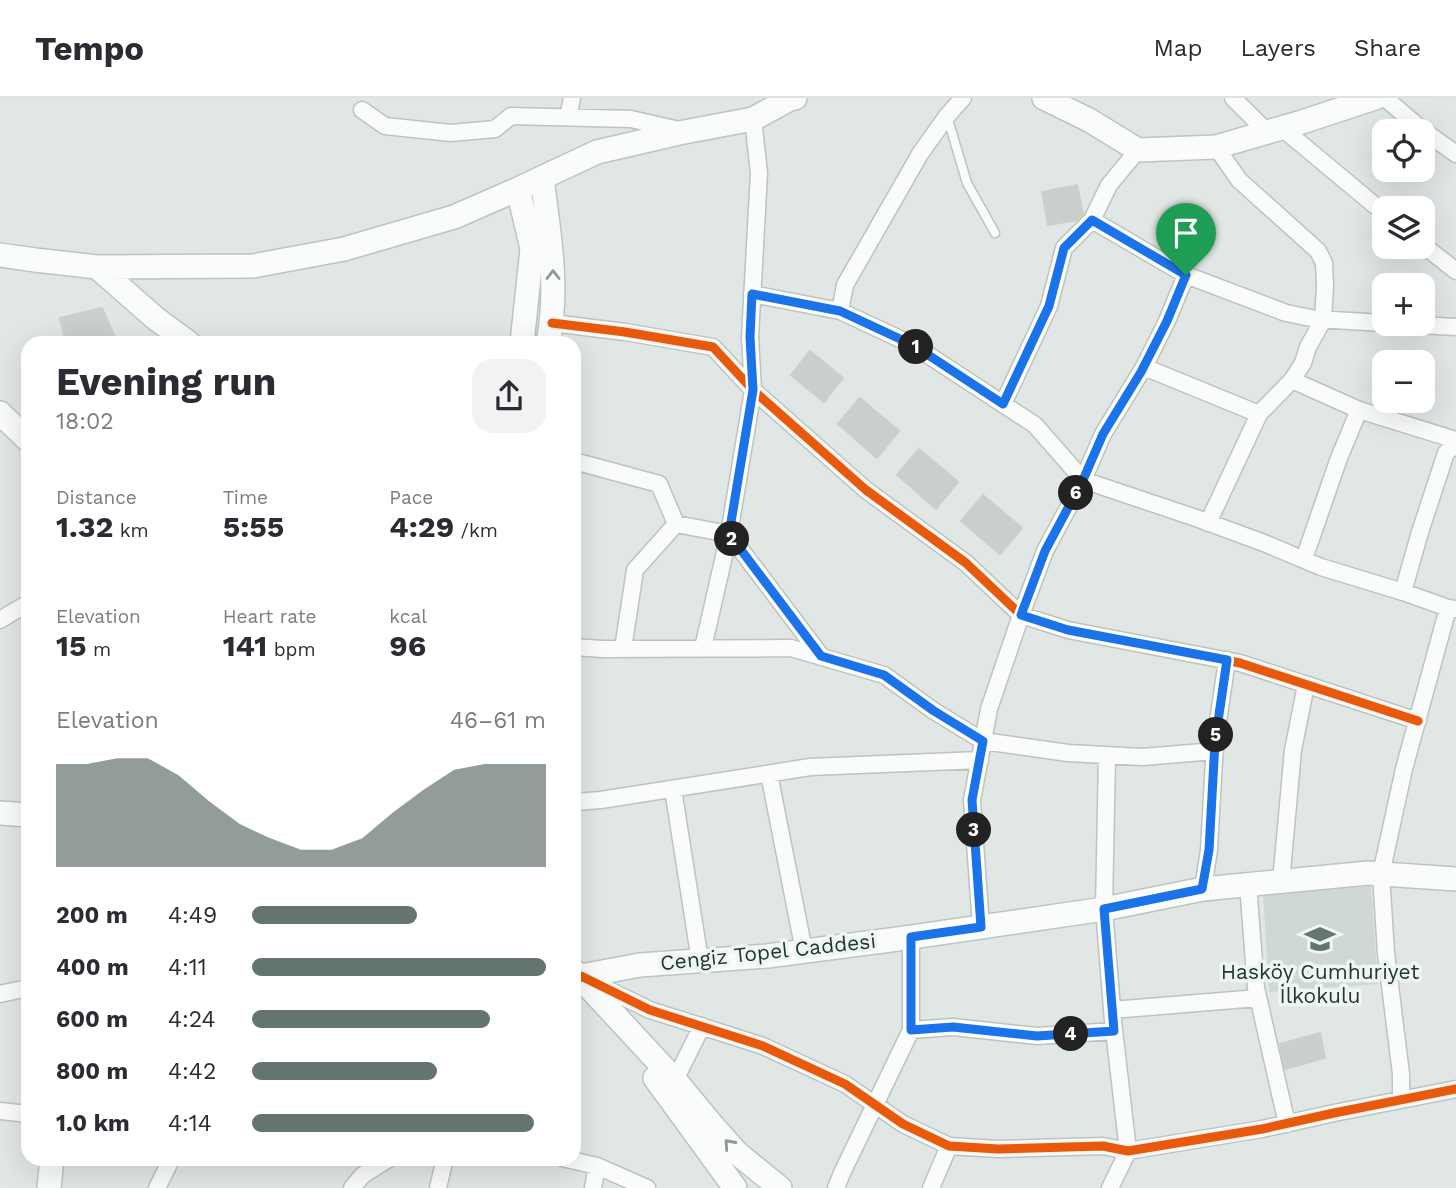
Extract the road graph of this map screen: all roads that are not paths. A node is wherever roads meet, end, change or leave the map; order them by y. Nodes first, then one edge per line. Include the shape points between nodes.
1 (572, 98) edge
2 (795, 98) edge
3 (963, 98) edge
4 (1044, 98) edge
5 (1233, 98) edge
6 (1375, 98) edge
7 (1385, 98) edge
8 (362, 110) dead end
9 (947, 116) junction
10 (568, 117) junction
11 (753, 119) junction
12 (1275, 131) junction
13 (688, 132) junction
14 (1216, 147) junction
15 (1138, 150) junction
16 (1456, 154) edge
17 (542, 178) junction
18 (518, 189) junction
19 (1372, 204) edge
20 (1092, 220) junction
21 (995, 233) dead end
22 (1435, 254) edge
23 (0, 255) edge
24 (97, 267) junction
25 (1456, 271) edge
26 (1186, 275) junction
27 (752, 294) junction
28 (840, 311) junction
29 (1323, 320) junction
30 (1372, 322) edge
31 (1435, 326) edge
32 (1456, 327) edge
33 (550, 333) edge
34 (179, 336) edge
35 (523, 336) edge
36 (1143, 367) junction
37 (1292, 380) junction
38 (753, 390) junction
39 (1003, 404) junction
40 (1359, 410) junction
41 (0, 413) edge
42 (1259, 414) junction
43 (21, 433) edge
44 (1456, 442) edge
45 (581, 463) edge
46 (1083, 480) junction
47 (1208, 523) junction
48 (676, 524) junction
49 (729, 534) junction
50 (1304, 559) junction
51 (1403, 592) junction
52 (21, 608) edge
53 (1452, 609) edge
54 (1021, 615) junction
55 (0, 621) edge
56 (581, 647) edge
57 (703, 648) junction
58 (622, 649) junction
59 (821, 656) junction
60 (1227, 660) junction
61 (1306, 685) junction
62 (1418, 721) junction
63 (983, 741) junction
64 (1215, 751) junction
65 (1107, 755) junction
66 (979, 760) junction
67 (769, 774) junction
68 (673, 789) junction
69 (581, 801) edge
70 (0, 813) edge
71 (21, 814) edge
72 (1381, 874) junction
73 (1456, 879) edge
74 (1281, 881) junction
75 (1248, 885) junction
76 (1202, 889) junction
77 (1104, 909) junction
78 (981, 927) junction
79 (911, 937) junction
80 (804, 951) junction
81 (700, 961) junction
82 (581, 975) edge
83 (581, 978) edge
84 (581, 981) edge
85 (581, 983) edge
86 (21, 989) edge
87 (0, 993) edge
88 (1258, 998) junction
89 (1112, 1010) junction
90 (702, 1026) junction
91 (911, 1030) junction
92 (1114, 1031) junction
93 (675, 1080) junction
94 (1456, 1089) edge
95 (1401, 1099) junction
96 (874, 1105) junction
97 (0, 1111) edge
98 (21, 1113) edge
99 (1287, 1124) junction
100 (949, 1146) junction
101 (1128, 1151) junction
102 (581, 1162) edge
103 (51, 1166) edge
104 (168, 1166) edge
105 (377, 1166) edge
106 (443, 1166) edge
107 (597, 1166) junction
108 (727, 1184) edge
109 (49, 1188) edge
110 (157, 1188) edge
111 (352, 1188) edge
112 (438, 1188) edge
113 (593, 1188) edge
114 (647, 1188) edge
115 (780, 1188) edge
116 (836, 1188) edge
117 (931, 1188) edge
118 (1110, 1188) edge

1 - 10 street
2 - 11 main road
3 - 9 street
4 - 15 main road
5 - 12 street
6 - 12 main road
7 - 16 street
8 - 10 street via 385,126 451,133 495,129 511,116
9 - 21 lane via 967,183
9 - 28 street via 845,285
10 - 13 street via 631,119
11 - 13 main road
11 - 27 street via 759,173
12 - 14 main road
12 - 19 street
13 - 17 main road via 597,152
14 - 15 main road
14 - 29 street via 1239,180 1318,251 1324,262
15 - 20 street via 1109,185
17 - 18 main road
33 -> 17 main road via 554,269
18 - 24 main road via 454,217 344,249 253,266
18 - 35 main road via 532,249
20 - 26 street
20 - 39 street via 1064,248 1049,306
22 - 25 street
23 - 24 main road
24 - 34 main road
26 - 29 street via 1286,313
26 - 36 street
27 - 28 street
27 - 38 street
28 - 39 street via 913,345
29 - 30 street
29 - 37 street
31 - 32 street
33 - 38 street via 625,332 713,347
36 - 42 street
36 - 46 street via 1103,434
37 - 40 street
37 - 42 street
38 - 49 street
38 - 54 street via 866,490 966,563
39 - 46 street via 1035,425
40 - 44 street
40 - 50 street
41 - 43 main road
42 - 47 street
44 - 51 street via 1447,453
45 - 48 street via 659,484
46 - 47 street
46 - 54 street via 1045,551
47 - 50 street
48 - 49 street
48 - 58 street via 635,570
49 - 57 street
49 - 59 street
50 - 51 street
51 - 53 street
52 - 55 street
53 - 62 street via 1435,650
54 - 60 street via 1068,630
54 - 63 street
56 - 58 street
57 - 58 street
57 - 59 street via 791,648
59 - 63 street via 884,675
60 - 61 street
60 - 64 street
61 - 62 street
61 - 74 street via 1293,750
62 - 72 street
63 - 65 street
63 - 66 street
64 - 65 street
64 - 76 street
65 - 77 street
66 - 67 street
66 - 78 street via 972,800
67 - 68 street
67 - 80 street
68 - 69 street
68 - 81 street
70 - 71 main road
72 - 73 main road, Cengiz Topel Caddesi
72 - 74 main road, Cengiz Topel Caddesi
72 - 95 street
74 - 75 main road, Cengiz Topel Caddesi
75 - 76 main road, Cengiz Topel Caddesi
75 - 88 street
76 - 77 main road, Cengiz Topel Caddesi
77 - 78 main road, Cengiz Topel Caddesi
77 - 89 street
78 - 79 main road, Cengiz Topel Caddesi
79 - 80 main road, Cengiz Topel Caddesi
79 - 91 street
80 - 81 main road, Cengiz Topel Caddesi
81 - 82 main road, Cengiz Topel Caddesi
83 - 90 street via 650,1010
84 - 93 main road
85 - 108 main road
86 - 87 street
88 - 89 street
88 - 99 street
89 - 92 street
90 - 93 street
90 - 96 street via 763,1045 845,1084
91 - 92 street via 953,1027 1037,1036
91 - 96 street
92 - 101 street
115 -> 93 main road via 737,1153
94 - 95 street
95 - 99 street
96 - 100 street
96 - 116 street
97 - 98 street
99 - 101 street
100 - 101 street via 1103,1146
100 - 117 street
101 - 118 street
102 - 107 street
103 - 109 main road
104 - 110 street
105 - 111 street
106 - 112 street
107 - 113 street
107 - 114 street

